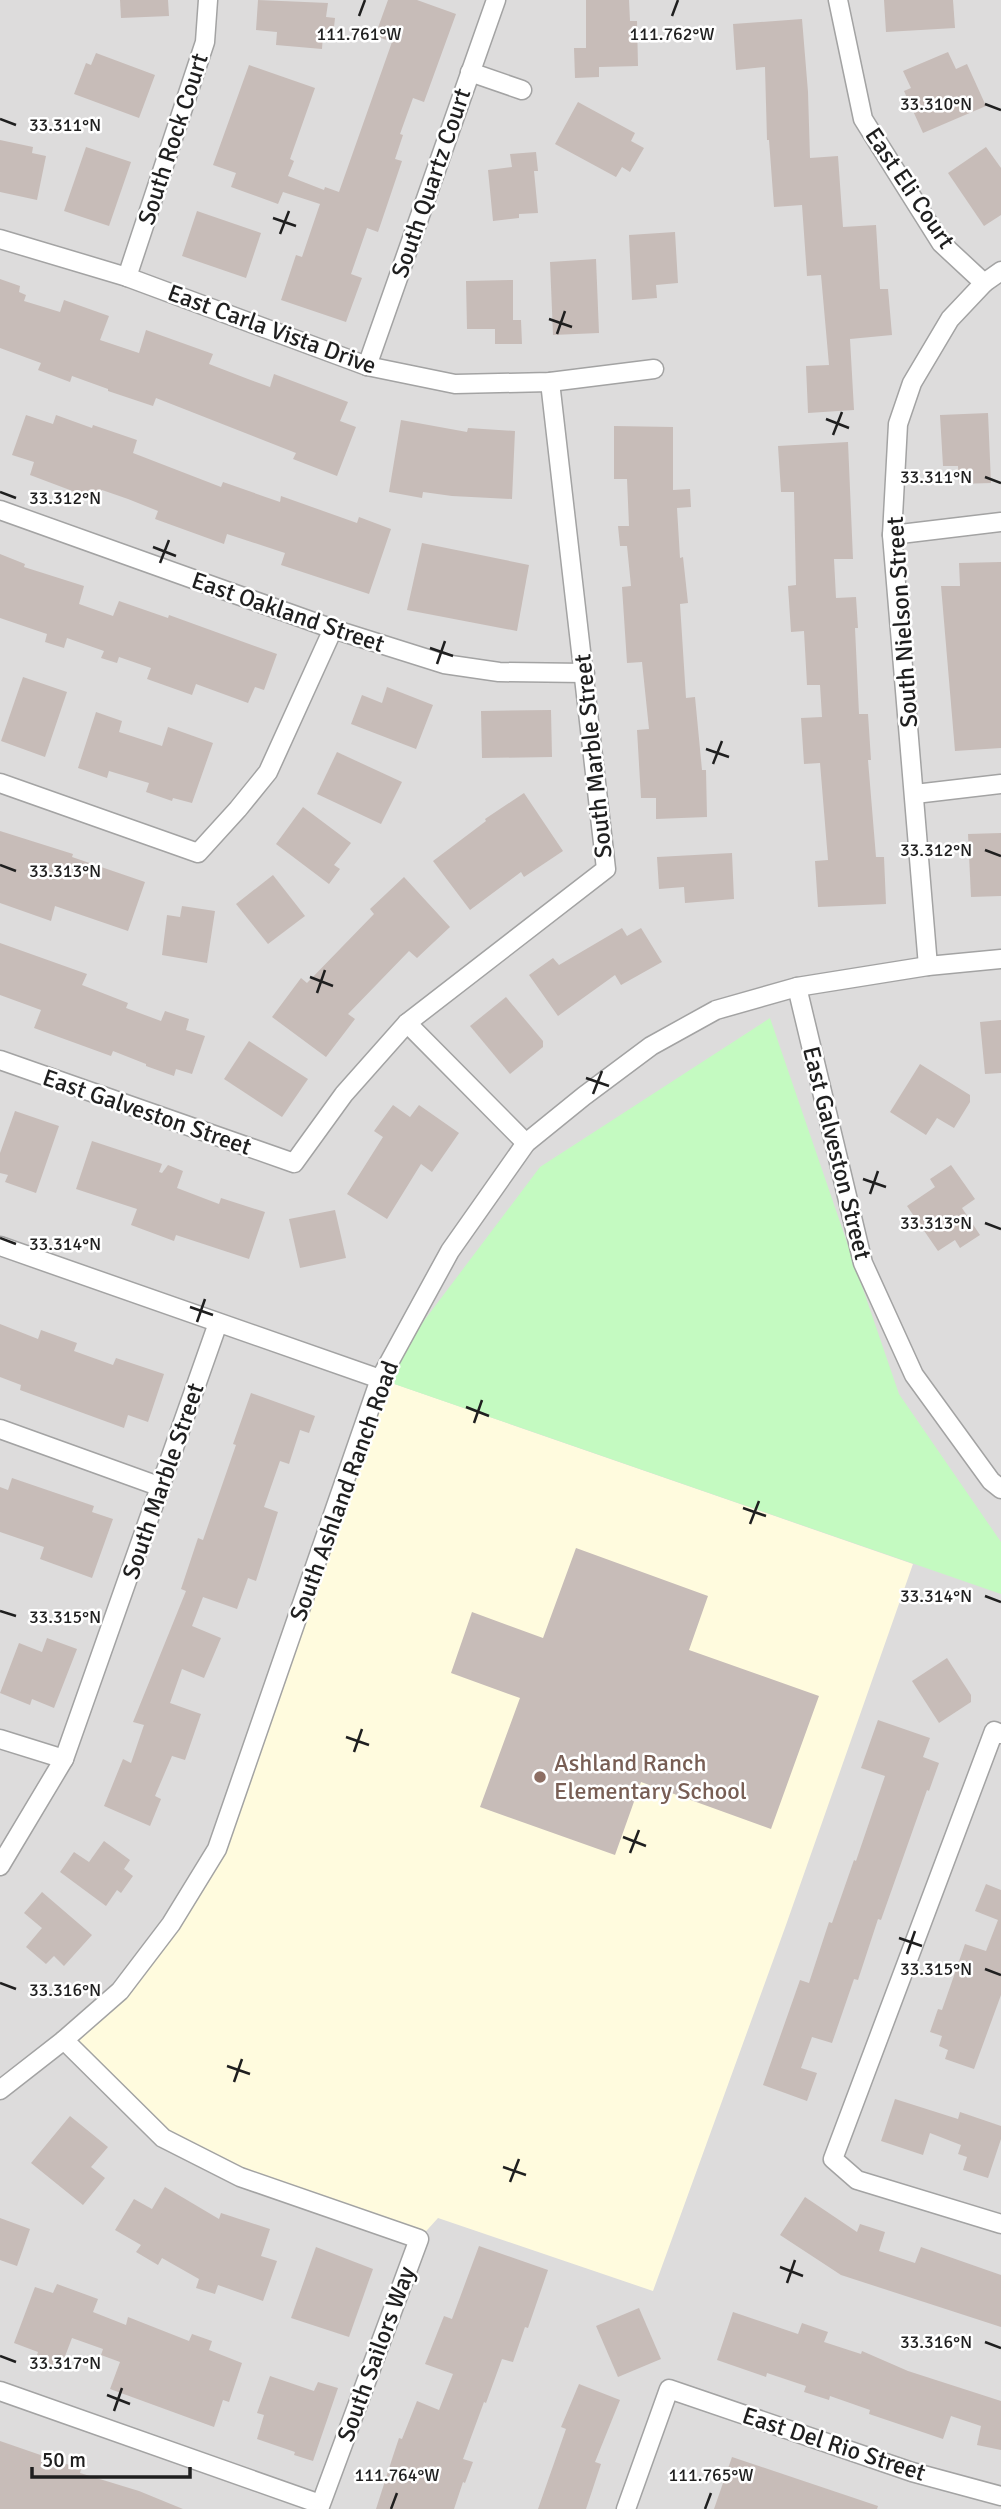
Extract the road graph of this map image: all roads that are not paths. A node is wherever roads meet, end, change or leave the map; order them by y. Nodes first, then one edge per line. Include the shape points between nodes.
1 (208, 0) edge
2 (496, 0) edge
3 (838, 0) edge
4 (470, 72) junction
5 (523, 90) dead end
6 (0, 239) edge
7 (1001, 271) edge
8 (127, 277) junction
9 (984, 283) junction
10 (367, 366) junction
11 (654, 369) dead end
12 (550, 382) junction
13 (0, 510) edge
14 (1001, 522) edge
15 (892, 535) junction
16 (333, 629) junction
17 (584, 673) junction
18 (0, 783) edge
19 (1001, 784) edge
20 (915, 794) junction
21 (1001, 959) edge
22 (928, 966) junction
23 (797, 987) junction
24 (407, 1023) junction
25 (0, 1060) edge
26 (526, 1143) junction
27 (294, 1163) joint
28 (0, 1246) edge
29 (218, 1323) junction
30 (380, 1379) junction
31 (0, 1429) edge
32 (161, 1487) junction
33 (1001, 1489) edge
34 (998, 1733) edge
35 (0, 1739) edge
36 (64, 1759) junction
37 (0, 1866) edge
38 (64, 2040) junction
39 (0, 2090) edge
40 (1001, 2224) edge
41 (0, 2391) edge
42 (1001, 2496) edge
43 (320, 2507) edge
44 (626, 2509) edge

1 - 8 street, South Rock Court via 205,42
2 - 4 street, South Quartz Court
3 - 9 street, East Eli Court via 863,119 941,243
4 - 5 street
4 - 10 street, South Quartz Court
6 - 8 street, East Carla Vista Drive
7 - 9 street, South Nielson Street
8 - 10 street, East Carla Vista Drive
9 - 15 street, South Nielson Street via 950,318 912,383 898,424
10 - 12 street, East Carla Vista Drive via 454,384
11 - 12 street, East Carla Vista Drive
12 - 17 street, South Marble Street
13 - 16 street, East Oakland Street
14 - 15 street
15 - 20 street, South Nielson Street
16 - 17 street, East Oakland Street via 444,664 499,672
16 - 18 street via 268,772 198,853
17 - 24 street, South Marble Street via 606,869
19 - 20 street
20 - 22 street, South Nielson Street
21 - 22 street, South Ashland Ranch Road
22 - 23 street, South Ashland Ranch Road
23 - 26 street, South Ashland Ranch Road via 716,1010 651,1046
23 - 33 street, East Galveston Street via 863,1263 914,1375
24 - 26 street
24 - 27 street, South Marble Street via 344,1094
25 - 27 street, East Galveston Street
26 - 30 street, South Ashland Ranch Road via 450,1251
28 - 29 street
29 - 30 street
29 - 32 street, South Marble Street
30 - 38 street, South Ashland Ranch Road via 217,1849 171,1924 120,1991
31 - 32 street
32 - 36 street, South Marble Street
34 - 40 street via 832,2159 857,2180
35 - 36 street
36 - 37 street, South Marble Street
38 - 39 street, South Ashland Ranch Road
38 - 43 street, South Sailors Way via 163,2138 240,2176 419,2239
41 - 43 street
42 - 44 street, East Del Rio Street via 912,2472 668,2389

